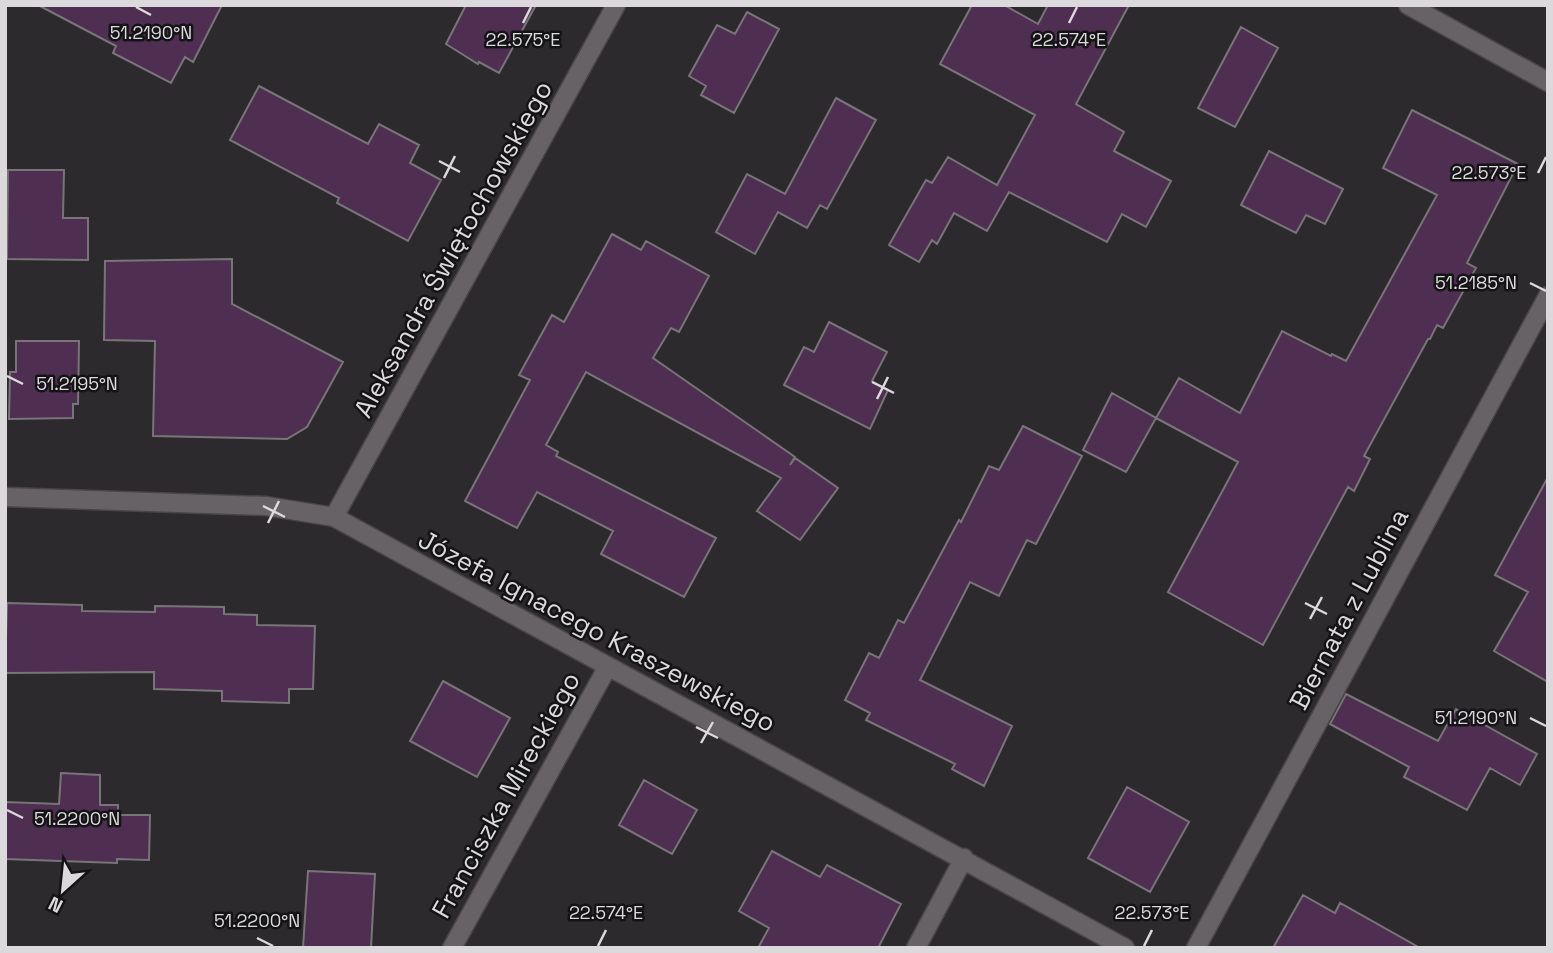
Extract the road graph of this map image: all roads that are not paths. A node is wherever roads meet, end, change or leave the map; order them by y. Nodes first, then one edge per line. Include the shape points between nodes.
1 (616, 5) edge
2 (1408, 5) edge
3 (1548, 82) edge
4 (1548, 296) edge
5 (5, 497) edge
6 (334, 517) junction
7 (607, 668) junction
8 (964, 859) junction
9 (452, 948) edge
10 (916, 948) edge
11 (1125, 948) edge
12 (1196, 948) edge

1 - 6 street, Aleksandra Świętochowskiego
2 - 3 street
4 - 12 street, Biernata z Lublina
5 - 6 street, Józefa Ignacego Kraszewskiego via 266,506
6 - 7 street, Józefa Ignacego Kraszewskiego
7 - 8 street, Józefa Ignacego Kraszewskiego
7 - 9 street, Franciszka Mireckiego
8 - 10 street
8 - 11 street, Józefa Ignacego Kraszewskiego

